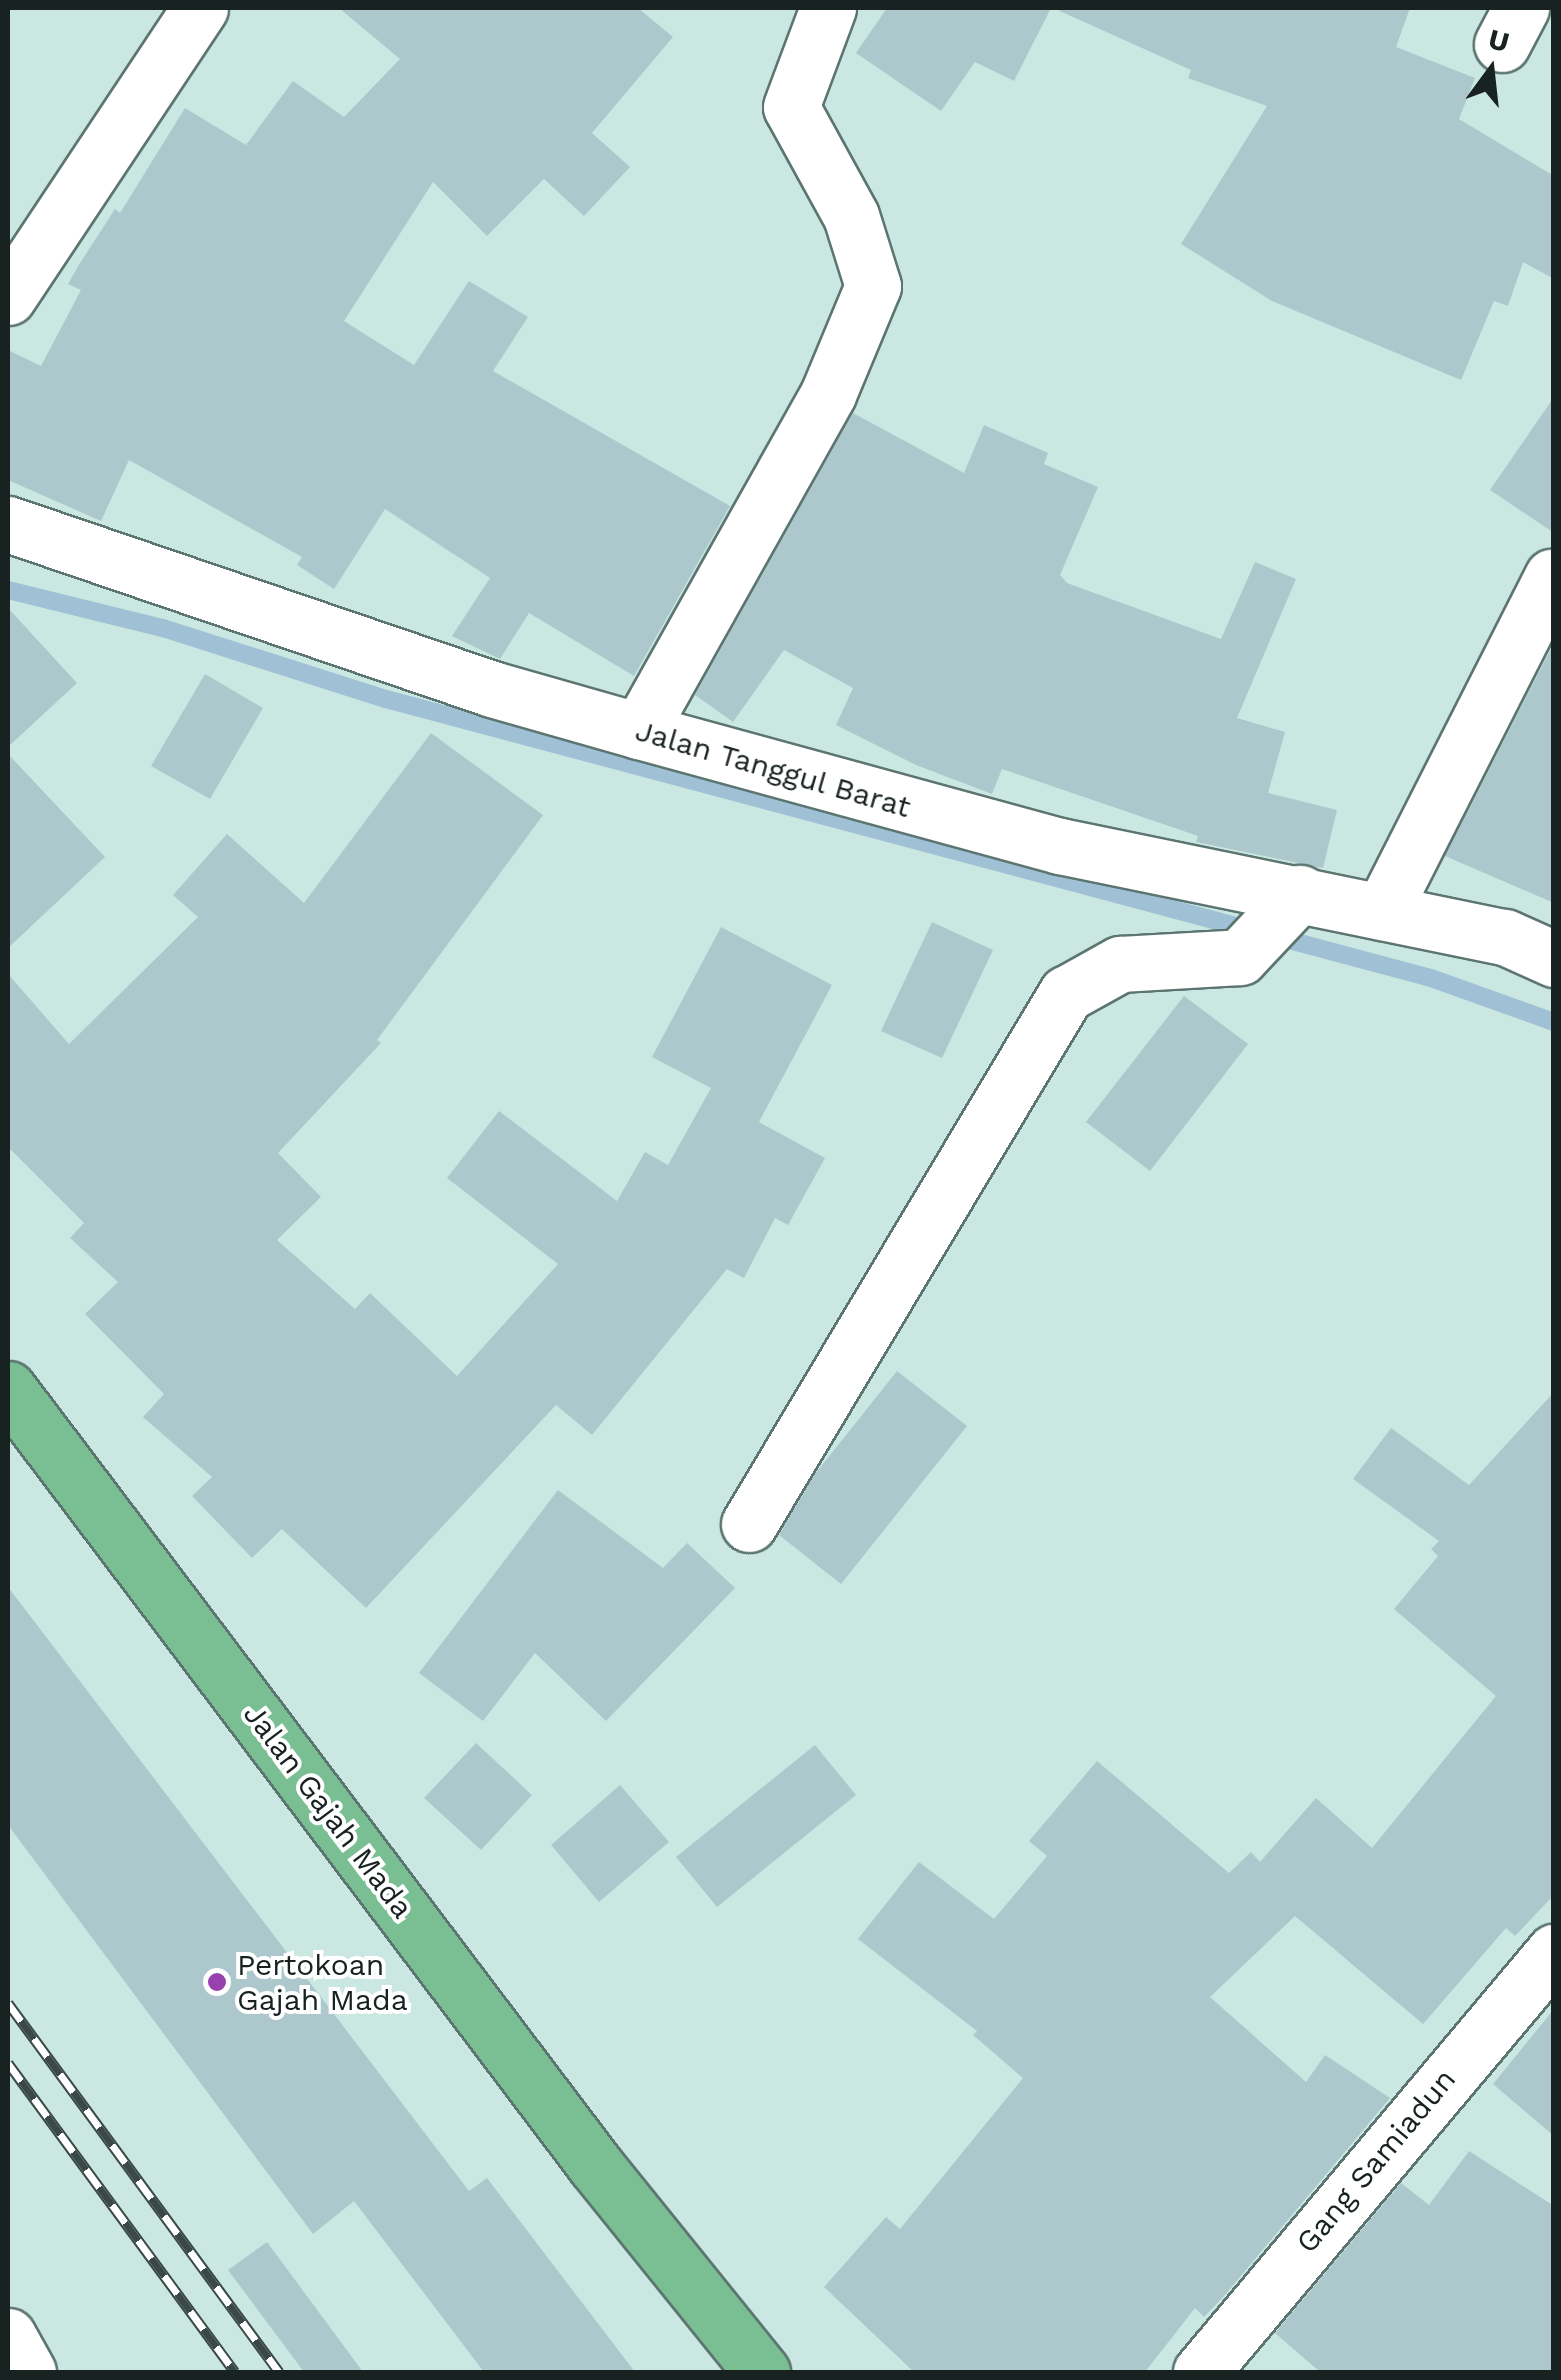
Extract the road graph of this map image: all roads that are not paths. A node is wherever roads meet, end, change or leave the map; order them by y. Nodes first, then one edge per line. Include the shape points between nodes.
1 (200, 8) edge
2 (828, 8) edge
3 (8, 296) edge
4 (8, 524) edge
5 (1552, 578) edge
6 (639, 731) junction
7 (1290, 903) junction
8 (1382, 912) junction
9 (1554, 958) edge
10 (8, 1389) edge
11 (749, 1524) dead end
12 (1554, 1952) edge
13 (8, 2336) edge
14 (28, 2372) edge
15 (762, 2372) edge
16 (1201, 2372) edge

1 - 3 street
2 - 6 street via 790,107 851,216 873,286 828,394
4 - 6 street, Jalan Tanggul Barat via 492,689
5 - 8 street
6 - 7 street, Jalan Tanggul Barat
7 - 8 street, Jalan Tanggul Barat
7 - 11 street via 1240,957 1120,964 1066,994
8 - 9 street, Jalan Tanggul Barat via 1506,937
10 - 15 highway, Jalan Gajah Mada via 596,2165
12 - 16 street, Gang Samiadun
13 - 14 street

